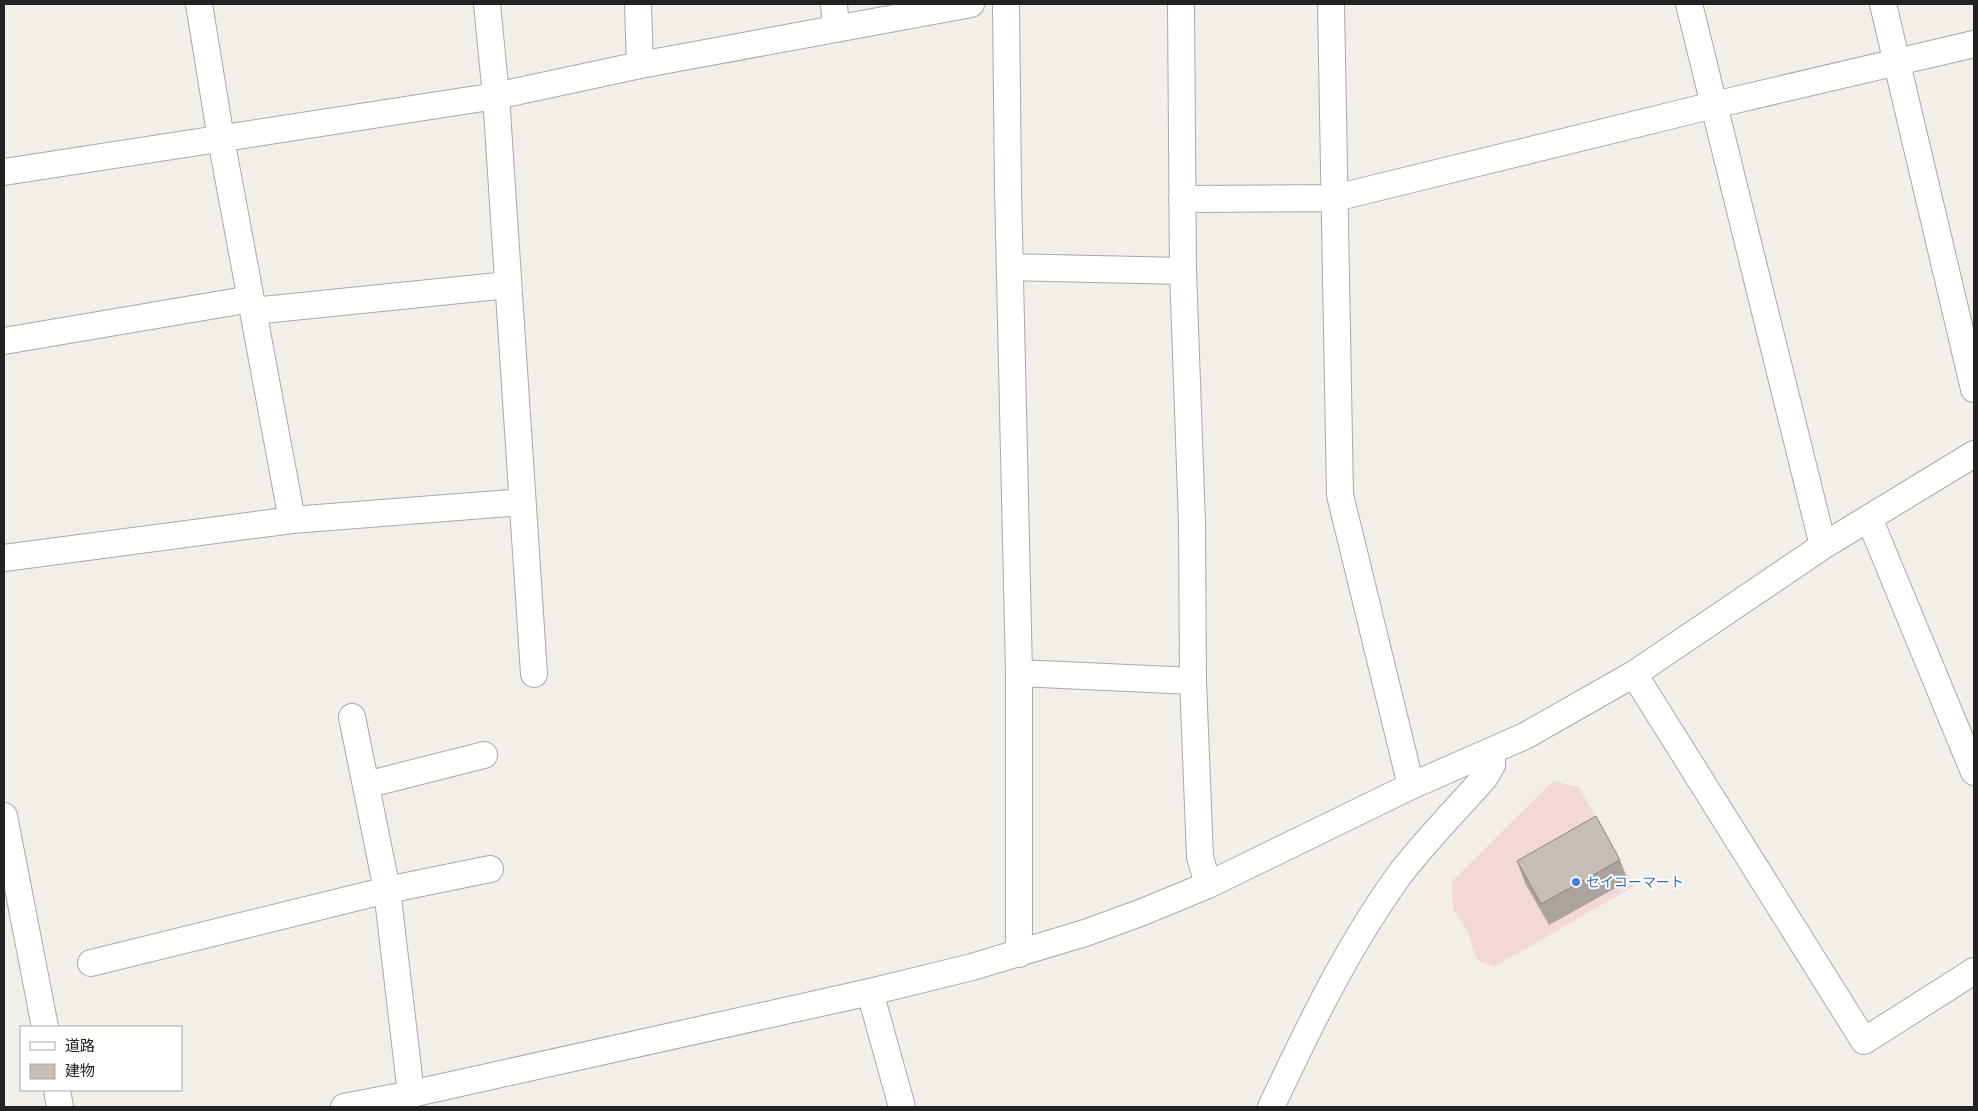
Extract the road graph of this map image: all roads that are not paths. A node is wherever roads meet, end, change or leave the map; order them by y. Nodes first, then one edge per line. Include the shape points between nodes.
1 (199, 4) edge
2 (487, 4) edge
3 (638, 4) edge
4 (971, 4) edge
5 (1006, 4) edge
6 (1181, 4) edge
7 (1331, 4) edge
8 (1690, 4) edge
9 (1883, 4) edge
10 (835, 16) edge
11 (1974, 44) edge
12 (1897, 62) junction
13 (640, 65) junction
14 (496, 96) junction
15 (1714, 105) junction
16 (221, 139) junction
17 (4, 172) edge
18 (1334, 198) junction
19 (1182, 199) junction
20 (1010, 267) junction
21 (1183, 271) junction
22 (508, 285) junction
23 (252, 305) junction
24 (4, 341) edge
25 (1974, 389) edge
26 (1974, 454) edge
27 (522, 502) junction
28 (1869, 518) junction
29 (292, 520) junction
30 (1822, 546) junction
31 (4, 558) edge
32 (1019, 673) junction
33 (534, 674) dead end
34 (1634, 674) junction
35 (1193, 681) junction
36 (352, 717) dead end
37 (1492, 752) junction
38 (484, 755) dead end
39 (1974, 772) edge
40 (366, 785) junction
41 (1411, 786) junction
42 (4, 816) edge
43 (490, 869) dead end
44 (1208, 885) junction
45 (387, 890) junction
46 (1019, 954) junction
47 (91, 963) dead end
48 (1974, 971) edge
49 (870, 992) junction
50 (45, 1026) edge
51 (57, 1091) edge
52 (411, 1094) junction
53 (60, 1107) edge
54 (344, 1107) edge
55 (902, 1107) edge
56 (1271, 1107) edge

1 - 16 street
2 - 14 street
3 - 13 street
4 - 10 street
5 - 20 street
6 - 19 street
7 - 18 street
8 - 15 street
9 - 12 street
10 - 13 street
11 - 12 street
12 - 15 street
12 - 25 street
13 - 14 street
14 - 16 street
14 - 22 street
15 - 18 street
15 - 30 street
16 - 17 street
16 - 23 street
18 - 19 street
18 - 41 street via 1340,495
19 - 21 street
20 - 21 street
20 - 32 street
21 - 35 street via 1192,524
22 - 23 street
22 - 27 street
23 - 24 street
23 - 29 street
26 - 28 street
27 - 29 street
27 - 33 street
28 - 30 street
28 - 39 street
29 - 31 street
30 - 34 street
32 - 35 street
32 - 46 street
34 - 37 street
34 - 48 street via 1864,1041
35 - 44 street via 1200,857
36 - 40 street
37 - 41 street
37 - 56 street via 1492,765 1485,777 1401,874 1346,955
38 - 40 street
40 - 45 street
41 - 44 street
42 - 50 street
43 - 45 street
44 - 46 street via 1140,913
45 - 47 street
45 - 52 street
46 - 49 street
49 - 52 street
49 - 55 street
51 - 53 street
52 - 54 street

